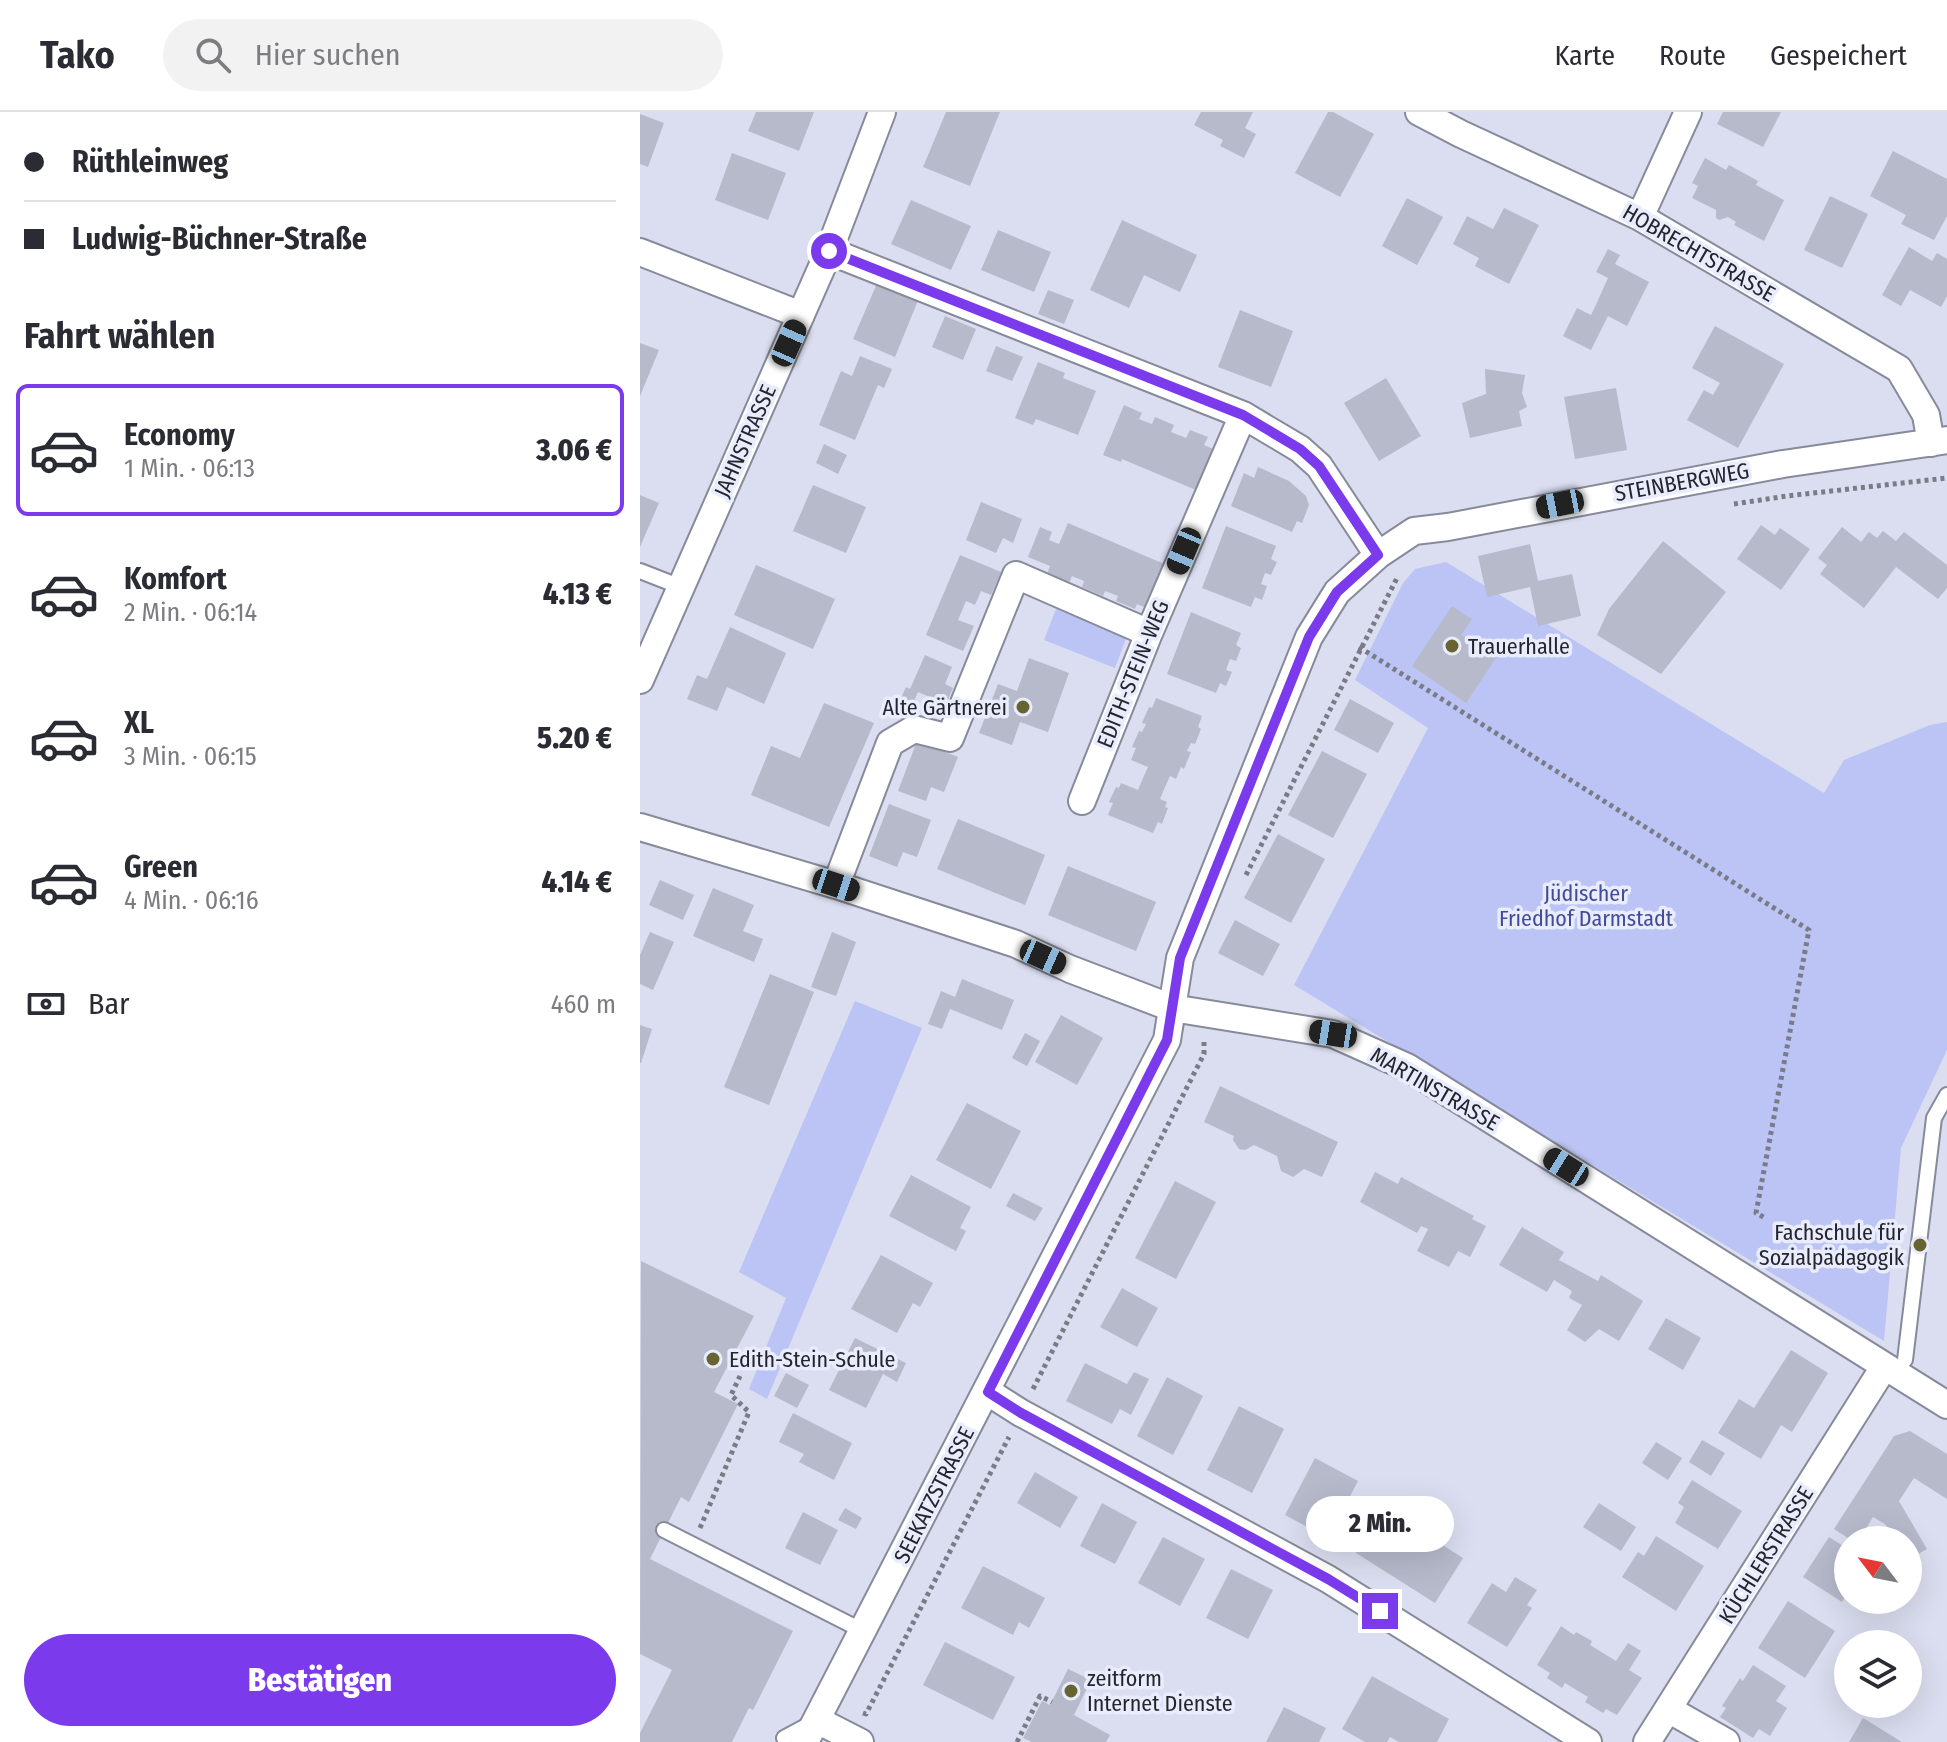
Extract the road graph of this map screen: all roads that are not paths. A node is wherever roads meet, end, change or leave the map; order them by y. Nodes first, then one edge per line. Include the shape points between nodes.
1 (882, 112) edge
2 (1419, 112) edge
3 (1688, 112) edge
4 (1640, 217) junction
5 (829, 251) junction
6 (640, 252) edge
7 (801, 315) junction
8 (1243, 415) junction
9 (1939, 441) edge
10 (1378, 555) junction
11 (640, 571) edge
12 (681, 587) junction
13 (1149, 633) junction
14 (640, 680) edge
15 (1082, 801) dead end
16 (640, 827) edge
17 (836, 885) junction
18 (1172, 1008) junction
19 (1947, 1095) edge
20 (1895, 1363) junction
21 (988, 1392) junction
22 (1947, 1405) edge
23 (664, 1530) dead end
24 (863, 1631) junction
25 (1668, 1709) junction
26 (802, 1733) edge
27 (860, 1742) edge
28 (1588, 1742) edge
29 (1647, 1742) edge
30 (1726, 1742) edge

1 - 5 street, JAHNSTRASSE
2 - 4 street, HOBRECHTSTRASSE
3 - 4 street
4 - 9 street, HOBRECHTSTRASSE via 1899,369
5 - 7 street, JAHNSTRASSE
5 - 8 street
6 - 7 street
7 - 12 street, JAHNSTRASSE
8 - 10 street via 1319,466
8 - 13 street, EDITH-STEIN-WEG
9 - 10 street, STEINBERGWEG via 1414,531
10 - 18 street, SEEKATZSTRASSE via 1337,592 1309,637 1180,958
11 - 12 lane
12 - 14 street, JAHNSTRASSE
13 - 15 street, EDITH-STEIN-WEG
13 - 17 street via 1016,575 950,738 914,729 890,743
16 - 17 street, MARTINSTRASSE
17 - 18 street, MARTINSTRASSE via 1016,944
18 - 20 street, MARTINSTRASSE via 1333,1034 1407,1067
18 - 21 street, SEEKATZSTRASSE via 1167,1040
19 - 20 lane via 1934,1118
20 - 22 street, MARTINSTRASSE
20 - 25 street, KÜCHLERSTRASSE
21 - 24 street, SEEKATZSTRASSE
21 - 28 street via 1328,1579
23 - 24 lane
24 - 26 street, SEEKATZSTRASSE
25 - 29 street, KÜCHLERSTRASSE
25 - 30 street
26 - 27 street

